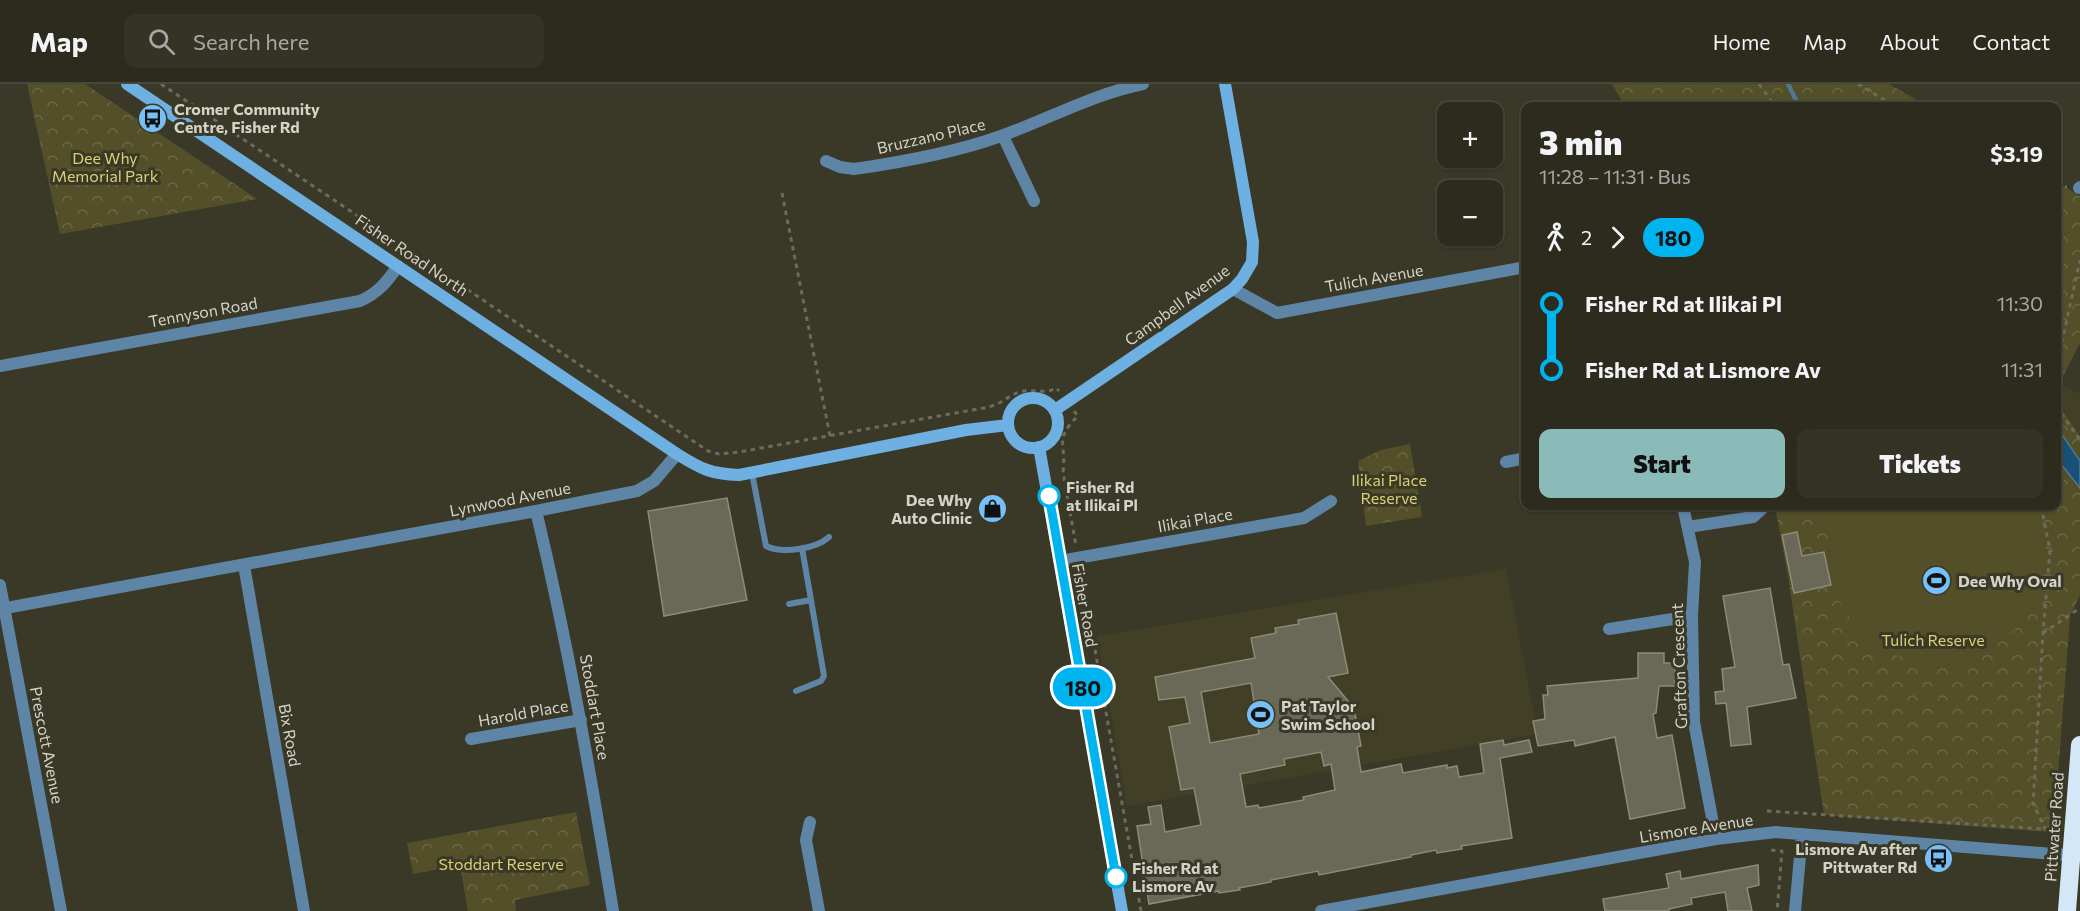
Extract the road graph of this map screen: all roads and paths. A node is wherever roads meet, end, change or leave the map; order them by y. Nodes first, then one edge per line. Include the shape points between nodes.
1 (127, 84) edge
2 (161, 84) edge
3 (1143, 84) edge
4 (1225, 84) edge
5 (1759, 84) edge
6 (1858, 84) edge
7 (1772, 102) edge
8 (1887, 102) edge
9 (1002, 136) junction
10 (826, 161) dead end
11 (782, 193) dead end
12 (1034, 201) dead end
13 (2080, 260) edge
14 (398, 266) junction
15 (1521, 268) edge
16 (1233, 289) junction
17 (2061, 346) edge
18 (0, 366) edge
19 (1056, 388) dead end
20 (1055, 410) junction
21 (2061, 413) edge
22 (1078, 416) dead end
23 (1008, 425) junction
24 (830, 436) junction
25 (2080, 440) edge
26 (1039, 447) junction
27 (677, 454) junction
28 (1521, 459) edge
29 (1506, 462) dead end
30 (752, 472) junction
31 (1331, 501) dead end
32 (1684, 510) edge
33 (1761, 510) edge
34 (2042, 510) edge
35 (536, 511) junction
36 (1688, 527) junction
37 (830, 537) dead end
38 (802, 548) junction
39 (1078, 558) junction
40 (1060, 561) junction
41 (244, 565) junction
42 (0, 585) edge
43 (811, 600) junction
44 (789, 604) dead end
45 (2080, 608) edge
46 (2, 609) edge
47 (1692, 616) junction
48 (1609, 628) dead end
49 (2043, 633) junction
50 (796, 691) dead end
51 (581, 720) junction
52 (471, 739) dead end
53 (2080, 745) edge
54 (1767, 810) dead end
55 (810, 822) dead end
56 (1802, 835) junction
57 (1716, 839) junction
58 (1771, 850) dead end
59 (2076, 855) edge
60 (62, 911) edge
61 (304, 911) edge
62 (613, 911) edge
63 (819, 911) edge
64 (1122, 911) edge
65 (1141, 911) edge
66 (1321, 911) edge
67 (1777, 911) edge
68 (1795, 911) edge
69 (2067, 911) edge

1 - 14 main road, Fisher Road North
2 - 24 path via 708,451 740,452
3 - 9 street, Bruzzano Place via 1105,93
4 - 16 main road, Campbell Avenue via 1252,242 1252,262
5 - 7 path
6 - 8 path
9 - 10 street, Bruzzano Place via 970,147 877,166 854,169
9 - 12 street
11 - 24 path
13 - 17 path
14 - 18 street, Tennyson Road via 382,288 360,301
14 - 27 main road, Fisher Road North
15 - 16 street, Tulich Avenue via 1277,313
16 - 20 main road, Campbell Avenue
19 - 24 path via 1051,392 1018,392 1001,404 983,408
20 - 23 main road via 1042,399 1026,399 1012,409
20 - 26 main road via 1058,430 1051,441
21 - 25 path
22 - 39 path via 1068,424 1061,444
23 - 26 main road via 1022,446
23 - 30 main road
26 - 40 main road, Fisher Road
27 - 30 main road via 717,474
27 - 35 street, Lynwood Avenue via 654,481 637,491
28 - 29 street
30 - 38 lane via 765,546
31 - 39 street, Ilikai Place via 1304,518
32 - 36 street, Grafton Crescent
33 - 36 street via 1753,517
34 - 49 path via 2050,550
35 - 41 street, Lynwood Avenue
35 - 51 street, Stoddart Place
36 - 47 street, Grafton Crescent via 1695,562
37 - 38 lane via 822,544
38 - 43 lane
39 - 40 street, Ilikai Place
39 - 65 path
40 - 64 main road, Fisher Road
41 - 46 street, Lynwood Avenue
41 - 61 street, Bix Road
42 - 46 street, Prescott Avenue
43 - 44 lane
43 - 50 lane via 824,676
45 - 49 path
46 - 60 street, Prescott Avenue
47 - 48 street
47 - 57 street, Grafton Crescent via 1694,722
49 - 54 path via 2033,803 2045,829
51 - 52 street, Harold Place
51 - 62 street, Stoddart Place
53 - 59 highway, Pittwater Road
55 - 63 street via 806,840
56 - 57 street, Lismore Avenue via 1776,832
56 - 59 street, Lismore Avenue
56 - 68 street
57 - 66 street, Lismore Avenue
58 - 67 path via 1782,851
59 - 69 highway, Pittwater Road

